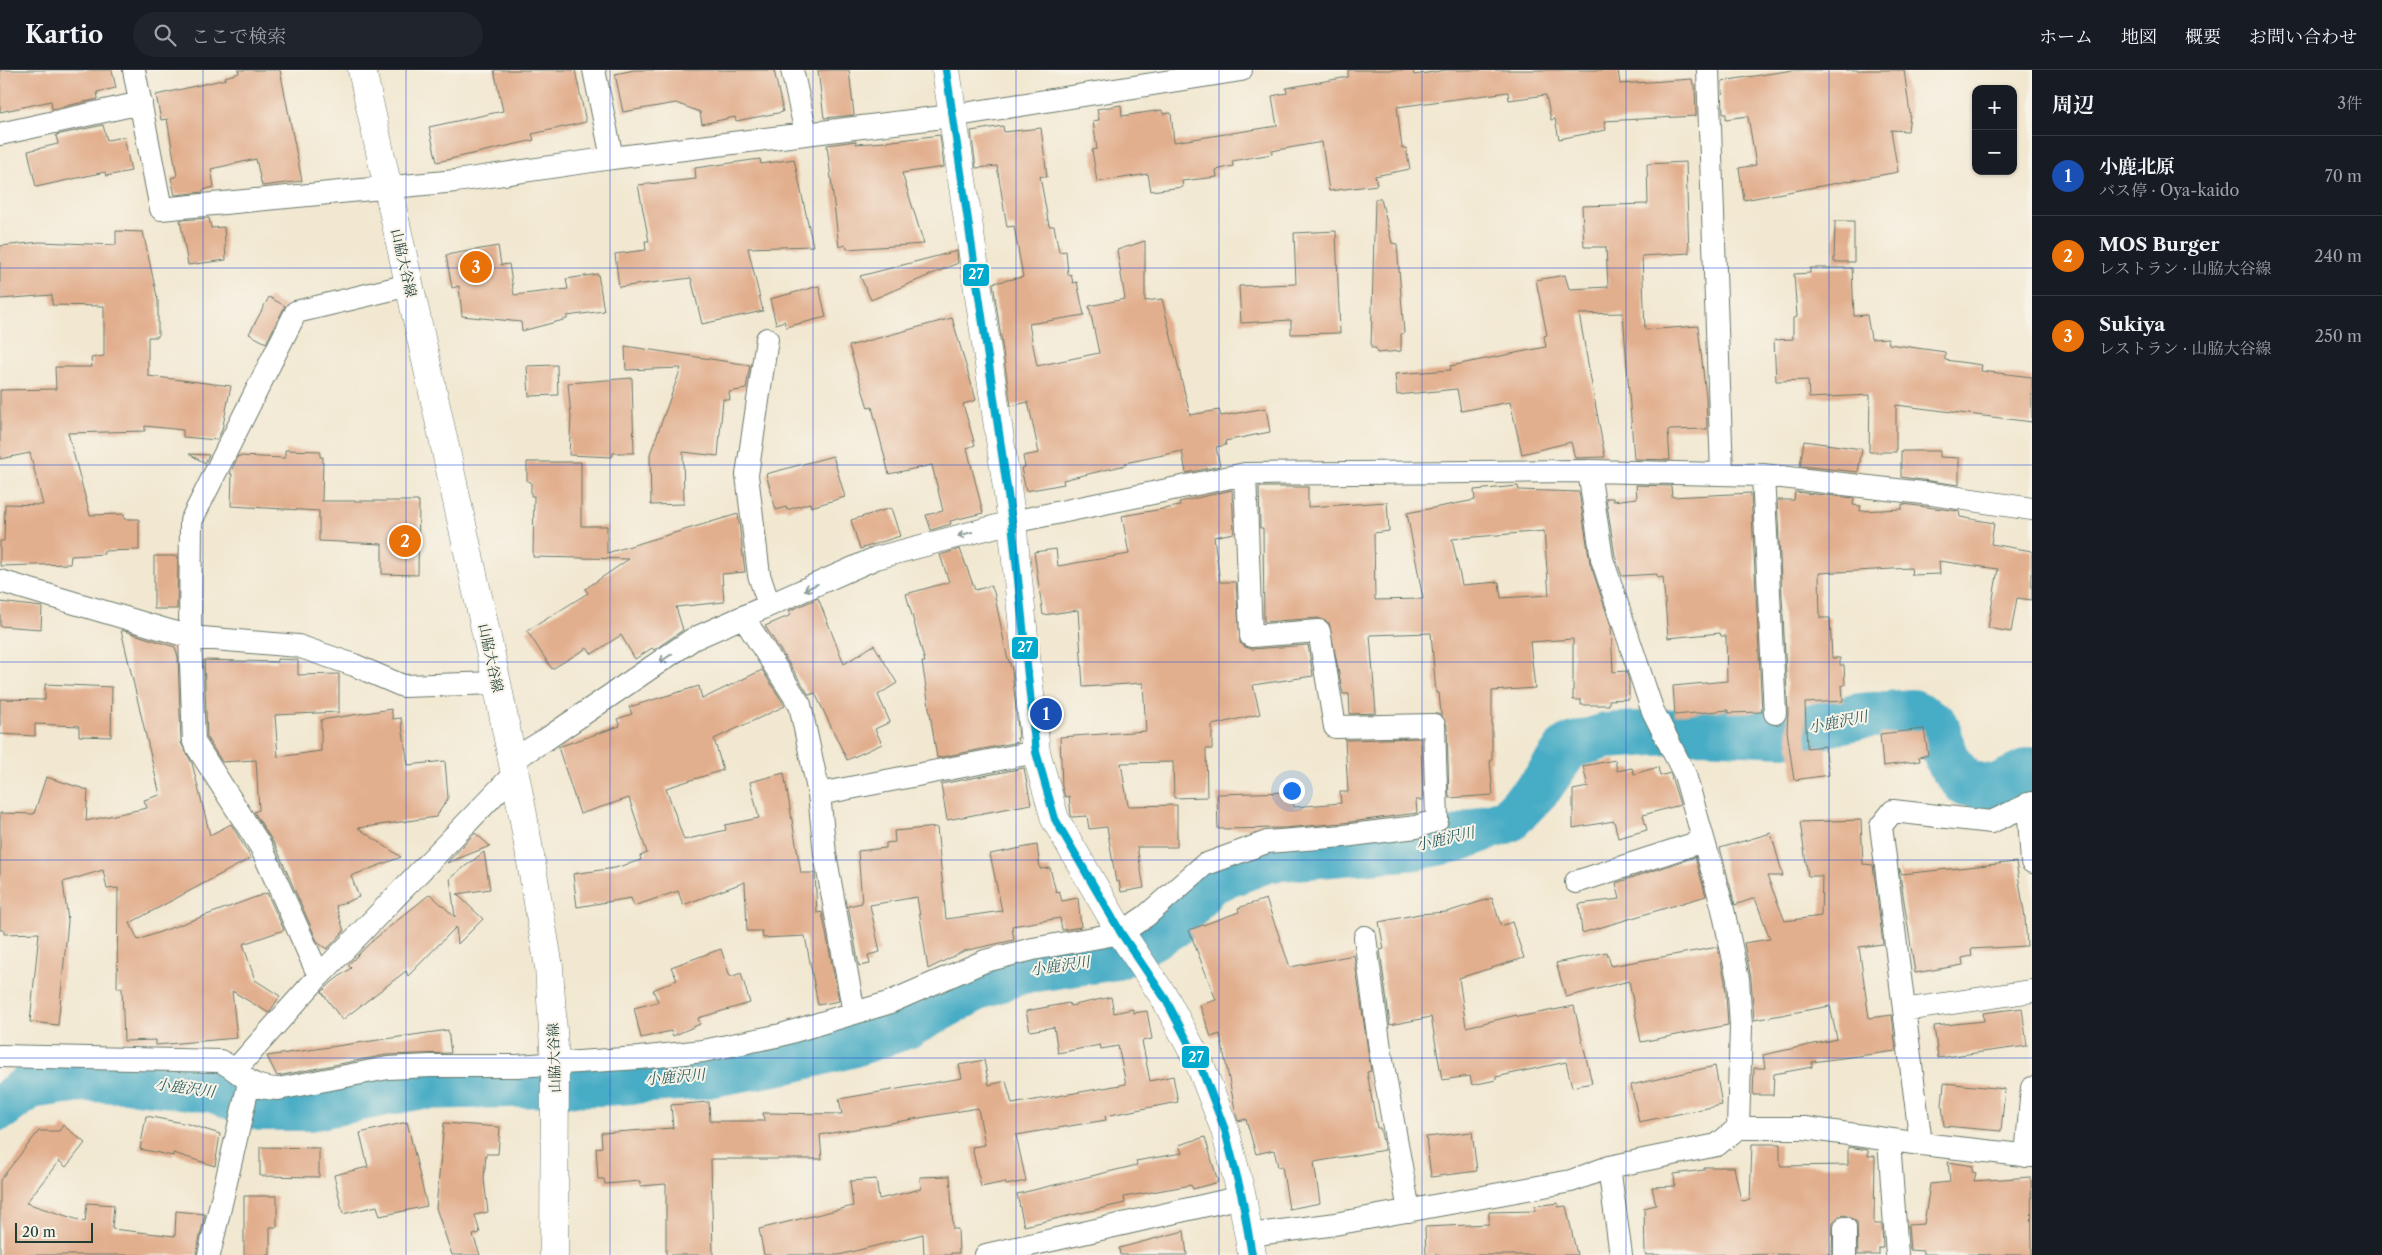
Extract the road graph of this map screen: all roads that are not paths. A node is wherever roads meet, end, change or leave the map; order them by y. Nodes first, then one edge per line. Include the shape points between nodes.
1 (134, 70) edge
2 (362, 70) edge
3 (594, 70) edge
4 (792, 70) edge
5 (946, 70) edge
6 (1241, 70) edge
7 (1708, 70) edge
8 (1128, 79) edge
9 (141, 104) junction
10 (951, 116) junction
11 (806, 133) junction
12 (0, 134) edge
13 (612, 158) junction
14 (387, 187) junction
15 (409, 286) junction
16 (767, 340) dead end
17 (1589, 471) junction
18 (1722, 473) junction
19 (1245, 474) junction
20 (1763, 475) junction
21 (2032, 509) edge
22 (1012, 522) junction
23 (0, 581) edge
24 (770, 605) junction
25 (743, 617) junction
26 (190, 637) junction
27 (497, 683) junction
28 (1775, 713) dead end
29 (1036, 752) junction
30 (514, 766) junction
31 (819, 794) junction
32 (2030, 803) edge
33 (1703, 842) junction
34 (2032, 862) edge
35 (1576, 882) dead end
36 (1121, 933) junction
37 (1365, 937) dead end
38 (319, 976) junction
39 (2032, 991) edge
40 (1904, 1010) junction
41 (854, 1013) junction
42 (4, 1060) edge
43 (555, 1067) junction
44 (242, 1076) junction
45 (2032, 1088) edge
46 (1738, 1128) junction
47 (1889, 1140) junction
48 (1921, 1144) junction
49 (2029, 1156) edge
50 (1608, 1168) junction
51 (1242, 1197) junction
52 (1409, 1211) junction
53 (1845, 1228) dead end
54 (1250, 1245) edge
55 (209, 1255) edge
56 (554, 1255) edge
57 (986, 1255) edge
58 (1621, 1255) edge
59 (1844, 1255) edge
60 (1897, 1255) edge

1 - 9 street
2 - 14 street, 山脇大谷線
3 - 13 street
4 - 11 street
5 - 10 street
6 - 8 street
7 - 18 street
8 - 10 street
9 - 12 street
9 - 14 street via 161,209
10 - 11 street
10 - 22 street
11 - 13 street
13 - 14 street
14 - 15 street, 山脇大谷線
15 - 26 street via 296,312 191,521
15 - 27 street, 山脇大谷線
16 - 24 street via 747,475 759,575
17 - 18 street
17 - 19 street
17 - 33 street via 1602,559 1652,709 1685,775
18 - 20 street
19 - 22 street
19 - 36 street via 1251,636 1320,631 1335,727 1434,725 1437,820 1416,827 1380,832 1267,842 1204,866
20 - 21 street
20 - 28 street
22 -> 24 street via 876,558
22 - 29 street
23 - 26 street
24 - 25 street
25 -> 30 street via 693,639 545,740
25 - 31 street via 800,705
26 - 27 street via 298,646 403,686
26 - 38 street via 194,742 261,847
27 - 30 street, 山脇大谷線
29 - 31 street
29 - 36 street via 1055,819
30 - 38 street
30 - 43 street, 山脇大谷線 via 550,967
31 - 41 street via 825,854
32 - 34 street
32 - 40 street via 1991,822 1893,811 1881,826
33 - 35 street
33 - 46 street via 1722,905 1738,979 1742,1026
36 - 41 street via 985,960 888,1003
36 - 51 street via 1166,1000 1201,1067 1225,1130
37 - 52 street via 1380,1049
38 - 44 street
39 - 40 street
40 - 48 street
41 - 43 street via 781,1035 703,1051
42 - 44 street via 195,1059 220,1061
43 - 44 street via 388,1068 278,1089 261,1089
43 - 56 street, 山脇大谷線
44 - 55 street
45 - 49 street
46 - 47 street via 1805,1128
46 - 50 street via 1717,1145
47 - 48 street
47 - 60 street
48 - 49 street
50 - 52 street via 1571,1181
50 - 58 street
51 - 54 street
51 - 57 street
52 - 54 street via 1329,1225
53 - 59 street

